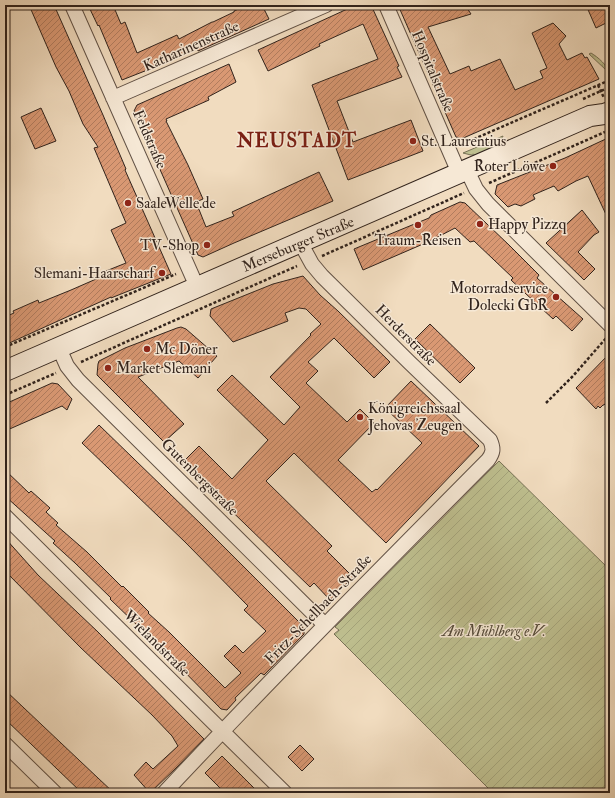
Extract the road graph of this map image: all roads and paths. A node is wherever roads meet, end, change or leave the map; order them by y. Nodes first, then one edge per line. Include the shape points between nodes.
1 (72, 5) edge
2 (326, 5) edge
3 (386, 5) edge
4 (610, 80) edge
5 (113, 98) junction
6 (610, 100) edge
7 (610, 112) edge
8 (590, 116) junction
9 (610, 130) edge
10 (448, 150) junction
11 (463, 171) junction
12 (476, 189) junction
13 (300, 242) junction
14 (310, 261) junction
15 (189, 268) junction
16 (197, 287) junction
17 (610, 325) edge
18 (610, 334) edge
19 (5, 347) edge
20 (59, 348) junction
21 (68, 368) junction
22 (5, 371) edge
23 (5, 395) edge
24 (546, 403) dead end
25 (493, 447) joint
26 (5, 516) edge
27 (325, 626) junction
28 (222, 732) junction
29 (5, 744) edge
30 (55, 793) edge
31 (164, 793) edge
32 (286, 793) edge

1 - 5 street, Feldstraße
2 - 5 street, Katharinenstraße
3 - 10 street, Hospitalstraße
4 - 10 path
5 - 15 street, Feldstraße
6 - 8 main road, Merseburger Straße via 599,105
7 - 8 main road, Merseburger Straße
8 - 11 main road, Merseburger Straße
9 - 12 path
10 - 11 street, Hospitalstraße
11 - 12 street, Hospitalstraße
11 - 13 main road, Merseburger Straße
12 - 14 path
12 - 17 street, Hospitalstraße
13 - 14 street, Herderstraße
13 - 16 main road, Merseburger Straße
14 - 21 path
14 - 25 street, Herderstraße via 322,276 490,440
15 - 16 street, Feldstraße
15 - 19 path
16 - 20 main road, Merseburger Straße
18 - 24 path
20 - 21 street, Gutenbergstraße
20 - 22 main road, Merseburger Straße
21 - 23 path
21 - 27 street, Gutenbergstraße
25 - 27 street, Fritz-Schellbach-Straße via 493,453 488,460
26 - 28 street, Wielandstraße
27 - 28 street, Fritz-Schellbach-Straße
28 - 31 street, Fritz-Schellbach-Straße
28 - 32 street, Wielandstraße
29 - 30 street

